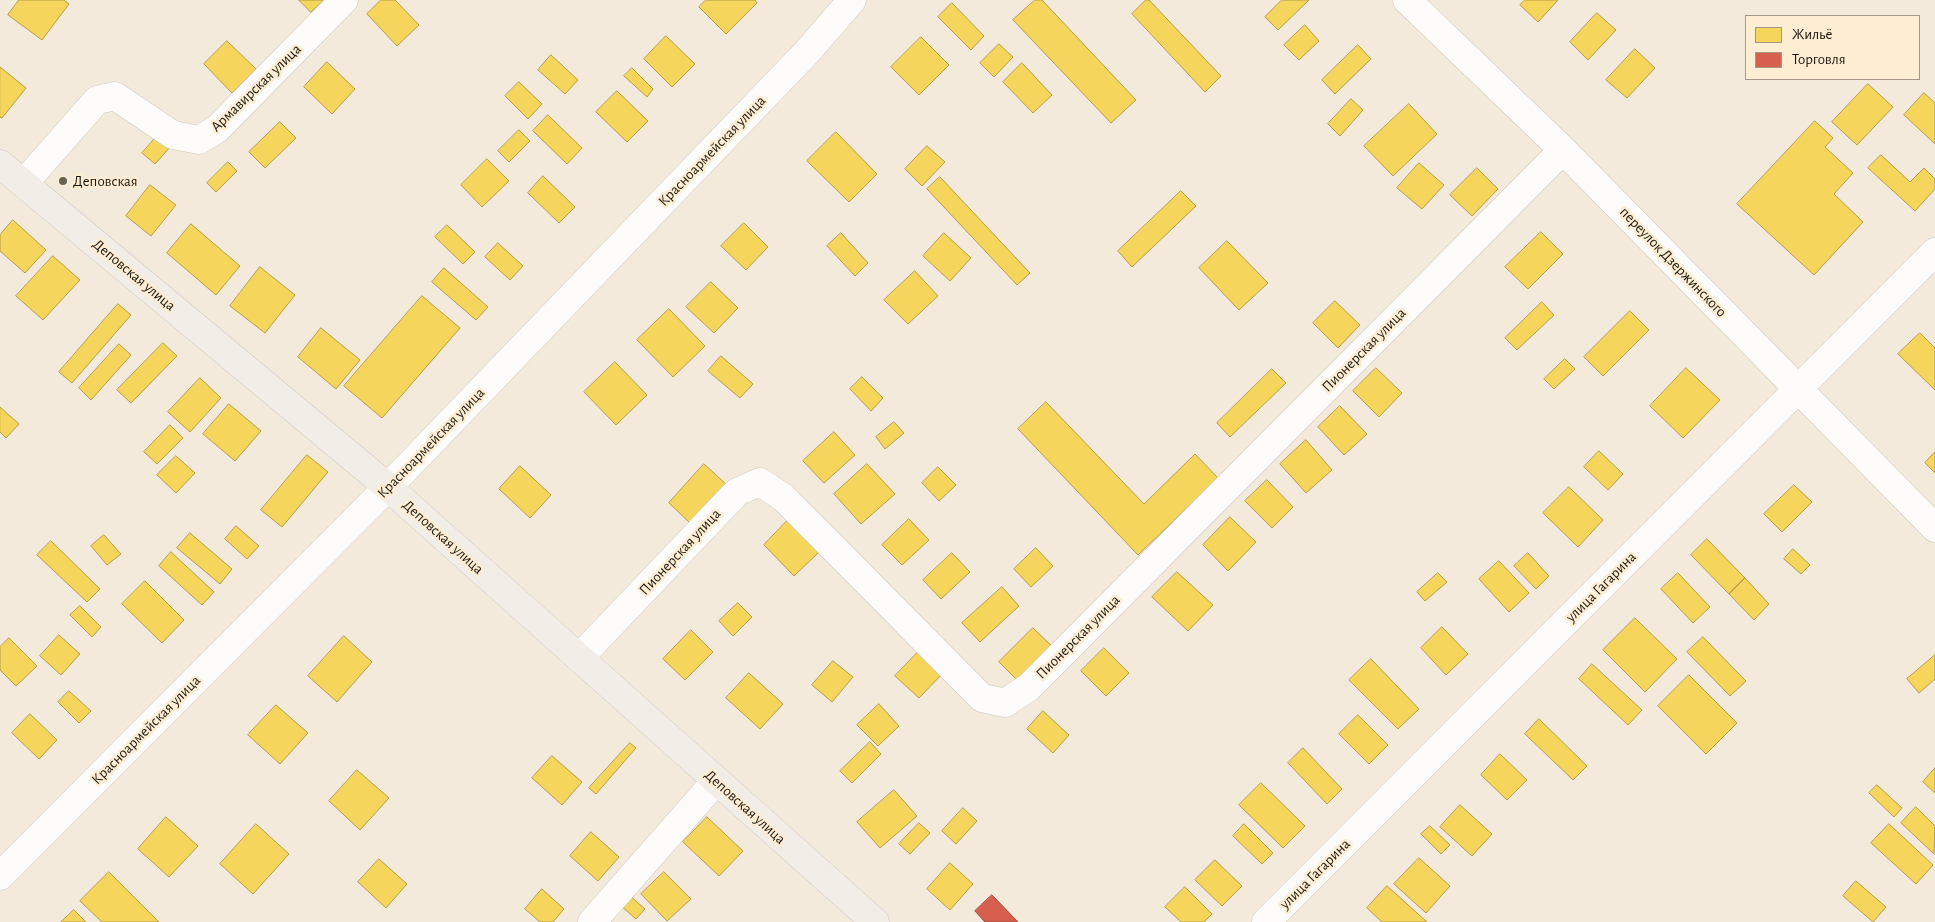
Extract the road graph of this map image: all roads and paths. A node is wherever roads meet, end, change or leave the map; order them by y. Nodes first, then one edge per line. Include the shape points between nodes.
1 (344, 0) edge
2 (852, 0) edge
3 (1407, 0) edge
4 (1563, 150) junction
5 (0, 164) edge
6 (24, 183) junction
7 (1935, 252) edge
8 (1798, 390) junction
9 (388, 487) junction
10 (1935, 528) edge
11 (579, 658) junction
12 (716, 781) junction
13 (0, 876) edge
14 (592, 922) edge
15 (875, 922) edge
16 (1266, 922) edge

1 - 6 street, Армавирская улица via 217,129 199,140 173,135 115,96 97,100
2 - 9 street, Красноармейская улица via 808,52
3 - 4 street, переулок Дзержинского
4 - 8 street, переулок Дзержинского
4 - 11 street, Пионерская улица via 1029,687 1005,703 982,698 784,498 760,482 736,492
5 - 6 main road, Деповская улица
6 - 9 main road, Деповская улица
7 - 8 street, улица Гагарина
8 - 10 street, переулок Дзержинского
8 - 16 street, улица Гагарина
9 - 11 main road, Деповская улица
9 - 13 street, Красноармейская улица
11 - 12 main road, Деповская улица
12 - 14 street
12 - 15 main road, Деповская улица

